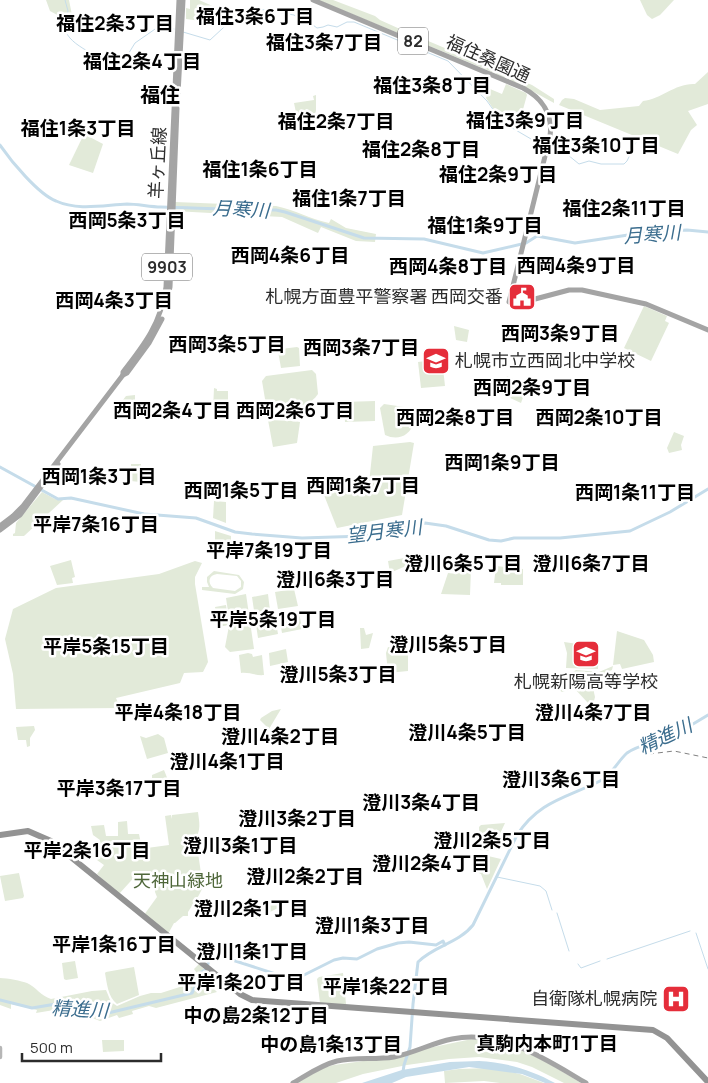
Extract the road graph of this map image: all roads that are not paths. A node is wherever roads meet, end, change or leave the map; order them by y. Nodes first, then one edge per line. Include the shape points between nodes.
1 (181, 0) edge
2 (313, 0) edge
3 (708, 330) edge
4 (35, 492) junction
5 (0, 526) edge
6 (0, 530) edge
7 (0, 836) edge
8 (0, 1048) edge
9 (0, 1057) edge
10 (708, 1082) edge
11 (293, 1083) edge
12 (586, 1083) edge

1 - 4 main road, 羊ヶ丘線 / 9903 via 168,300 155,335
2 - 3 main road, 福住桑園通 / 82 via 523,88 539,99 548,112 551,126 509,302 520,303 569,290 582,290 646,304
4 - 5 main road, 羊ヶ丘線 / 9903 via 17,513
4 - 6 main road, 羊ヶ丘線 / 9903 via 20,515
7 - 10 highway via 28,831 48,839 242,996 257,1002 653,1030 669,1040
8 - 9 main road
11 - 12 main road via 337,1062 390,1058 457,1038 477,1037 525,1049

